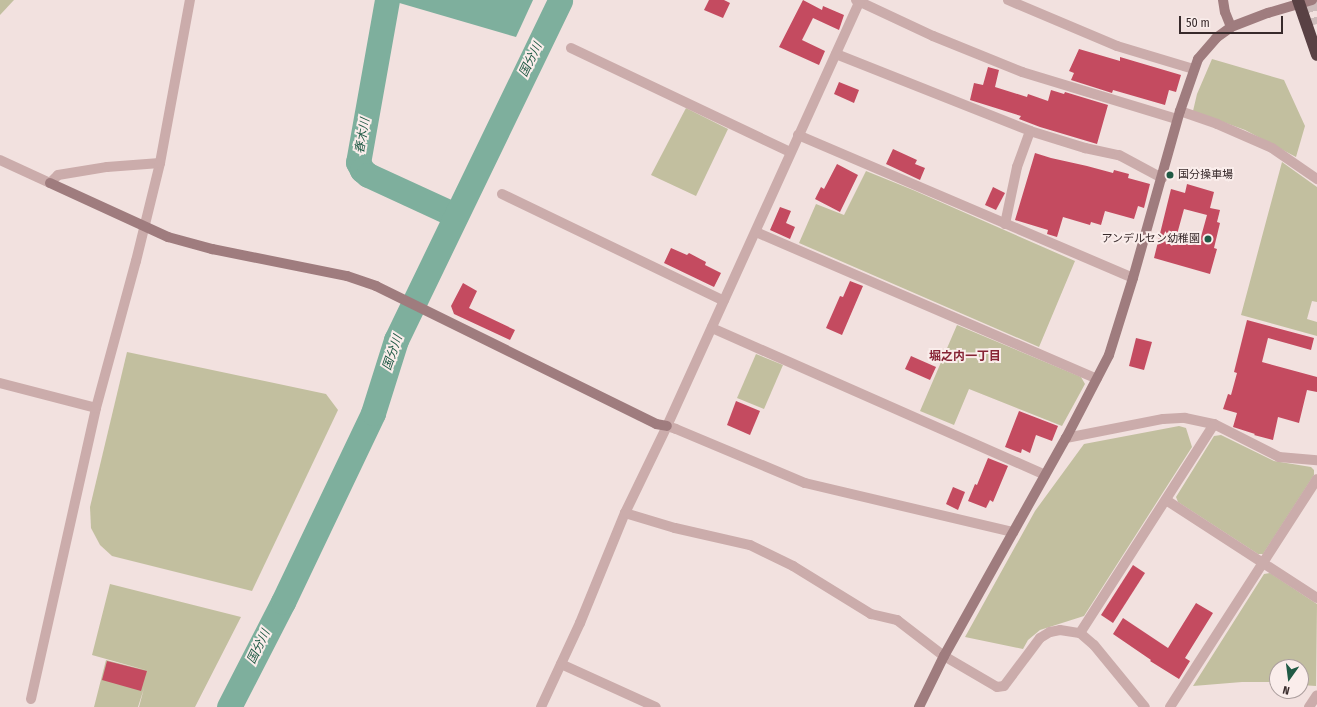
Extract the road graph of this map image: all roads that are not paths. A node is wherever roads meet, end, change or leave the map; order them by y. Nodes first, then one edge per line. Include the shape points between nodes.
1 (190, 0) edge
2 (1008, 0) edge
3 (1223, 0) edge
4 (1312, 0) edge
5 (859, 1) edge
6 (1299, 2) edge
7 (1231, 27) junction
8 (571, 48) dead end
9 (836, 54) junction
10 (1317, 55) edge
11 (1193, 69) junction
12 (1179, 115) junction
13 (1030, 131) junction
14 (798, 135) junction
15 (790, 152) junction
16 (0, 160) edge
17 (160, 163) junction
18 (1162, 178) junction
19 (1317, 179) edge
20 (50, 183) junction
21 (502, 194) dead end
22 (1005, 224) junction
23 (144, 226) junction
24 (756, 232) junction
25 (1133, 278) junction
26 (724, 301) junction
27 (712, 328) junction
28 (1097, 379) junction
29 (0, 383) edge
30 (96, 408) junction
31 (1214, 424) junction
32 (667, 426) junction
33 (1066, 438) junction
34 (1317, 460) edge
35 (1045, 475) junction
36 (1317, 478) edge
37 (1166, 500) junction
38 (625, 513) junction
39 (1013, 532) junction
40 (1262, 563) junction
41 (1317, 598) edge
42 (1080, 633) junction
43 (944, 656) junction
44 (561, 664) junction
45 (1317, 695) edge
46 (31, 699) dead end
47 (541, 707) edge
48 (656, 707) edge
49 (919, 707) edge
50 (1144, 707) edge
51 (1170, 707) edge
52 (1309, 707) edge

1 - 17 street
2 - 11 street via 1117,46
3 - 7 street
4 - 6 street
5 - 9 street
5 - 12 street via 932,36 1022,72
6 - 7 street
6 - 10 highway
7 - 11 street via 1207,47
8 - 15 street
9 - 13 street
9 - 14 street
11 - 12 street
12 - 18 street
12 - 19 street via 1216,124 1272,148
13 - 18 street via 1119,156
13 - 22 street via 1017,167
14 - 15 street
14 - 22 street
15 - 24 street
16 - 20 street
17 - 20 street via 107,167 58,175
17 - 23 street
18 - 25 street
20 - 23 street
21 - 26 street
22 - 25 street
23 - 30 street
23 - 32 street via 212,249 347,276 388,291 656,424
24 - 26 street
24 - 28 street
25 - 28 street via 1109,355
26 - 27 street
27 - 32 street
27 - 35 street
28 - 33 street
29 - 30 street
30 - 46 street
31 - 33 street via 1185,418 1163,419
31 - 34 street via 1279,457
31 - 37 street
32 - 38 street
32 - 39 street via 805,483
33 - 35 street
35 - 39 street
36 - 40 street
37 - 40 street
37 - 42 street
38 - 43 street via 675,528 750,545 793,566 871,614 897,620
38 - 44 street
39 - 43 street
40 - 41 street
40 - 51 street
42 - 43 street via 1060,630 1040,638 1004,686 997,687
42 - 50 street via 1094,645
43 - 49 street
44 - 47 street
44 - 48 street
45 - 52 street

